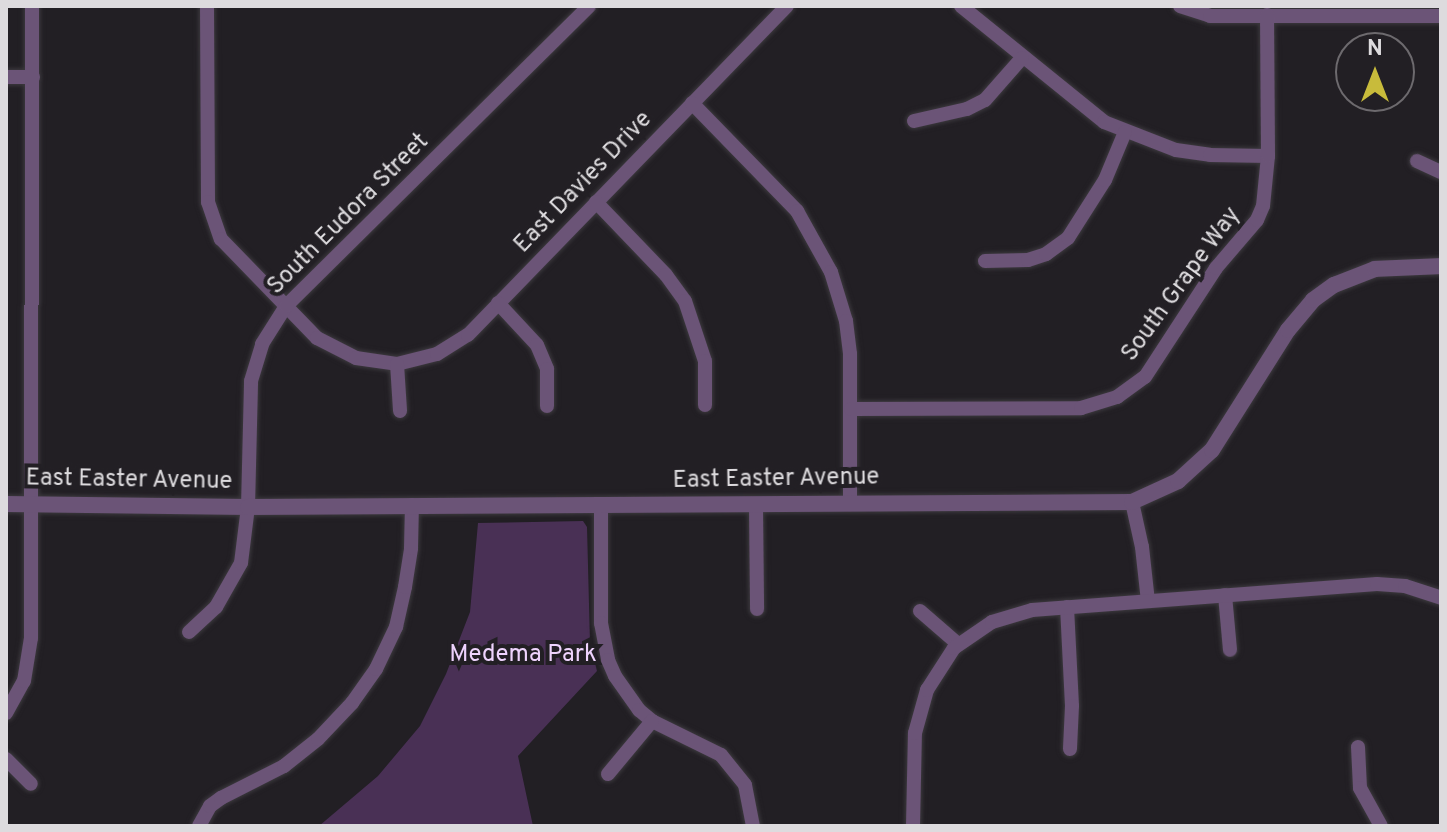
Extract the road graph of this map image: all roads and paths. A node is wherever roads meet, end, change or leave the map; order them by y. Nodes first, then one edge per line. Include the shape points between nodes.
1 (32, 6) edge
2 (207, 6) edge
3 (589, 6) edge
4 (787, 6) edge
5 (961, 6) edge
6 (1180, 6) edge
7 (1267, 15) junction
8 (1441, 16) edge
9 (1022, 58) junction
10 (6, 77) edge
11 (33, 77) junction
12 (692, 103) junction
13 (914, 121) dead end
14 (1125, 132) junction
15 (1268, 156) junction
16 (1417, 161) dead end
17 (1441, 172) edge
18 (596, 202) junction
19 (985, 261) dead end
20 (1441, 266) edge
21 (498, 303) junction
22 (286, 306) junction
23 (397, 364) junction
24 (705, 405) dead end
25 (547, 406) dead end
26 (851, 409) junction
27 (400, 411) dead end
28 (850, 502) junction
29 (1132, 502) junction
30 (6, 504) edge
31 (30, 504) junction
32 (412, 505) junction
33 (601, 505) junction
34 (756, 506) junction
35 (248, 507) junction
36 (1225, 595) junction
37 (1441, 598) edge
38 (1148, 601) junction
39 (1067, 607) junction
40 (757, 609) dead end
41 (920, 611) dead end
42 (189, 632) dead end
43 (958, 644) junction
44 (1230, 650) dead end
45 (6, 713) edge
46 (652, 721) junction
47 (1358, 747) dead end
48 (1070, 749) dead end
49 (6, 759) edge
50 (608, 774) dead end
51 (31, 784) dead end
52 (199, 826) edge
53 (753, 826) edge
54 (913, 826) edge
55 (1381, 826) edge

1 - 11 street
2 - 22 street, East Davies Drive via 211,217 228,248
3 - 22 street, South Eudora Street
4 - 12 street, East Davies Drive
5 - 9 street
6 - 7 street via 1210,16
7 - 8 street
7 - 15 street, South Grape Way
9 - 13 street via 985,100
9 - 14 street via 1088,113
10 - 11 street
11 - 31 street
12 - 18 street, East Davies Drive
12 - 26 street via 779,189 822,250 846,321
14 - 15 street via 1176,150
14 - 19 street via 1105,180 1068,238 1028,260
15 - 26 street, South Grape Way via 1267,192 1257,220 1216,268 1156,364 1132,389 1081,408
16 - 17 street
18 - 21 street, East Davies Drive
18 - 24 street via 685,301 705,361
20 - 29 street, East Easter Avenue via 1375,269 1334,285 1313,300 1205,459 1178,481
21 - 23 street, East Davies Drive via 453,346
21 - 25 street via 537,345 547,369
22 - 23 street, East Davies Drive via 317,338 340,351
22 - 35 street, South Eudora Street via 262,344 251,381
23 - 27 street
26 - 28 street
28 - 29 street, East Easter Avenue
28 - 34 street, East Easter Avenue
29 - 38 street
30 - 31 street, East Easter Avenue
31 - 35 street, East Easter Avenue
31 - 45 street via 29,663
32 - 33 street, East Easter Avenue
32 - 35 street, East Easter Avenue
32 - 52 street via 405,587 396,627 376,669 318,739 284,766 210,806
33 - 34 street, East Easter Avenue
33 - 46 street via 603,642 621,687
34 - 40 street
35 - 42 street, South Eudora Street via 241,563 229,589
36 - 37 street via 1377,584 1405,586
36 - 38 street
36 - 44 street
38 - 39 street
39 - 43 street via 992,622
39 - 48 street
41 - 43 street
43 - 54 street via 938,668 916,723
46 - 50 street
46 - 53 street via 721,755 745,785
47 - 55 street via 1360,788
49 - 51 street

